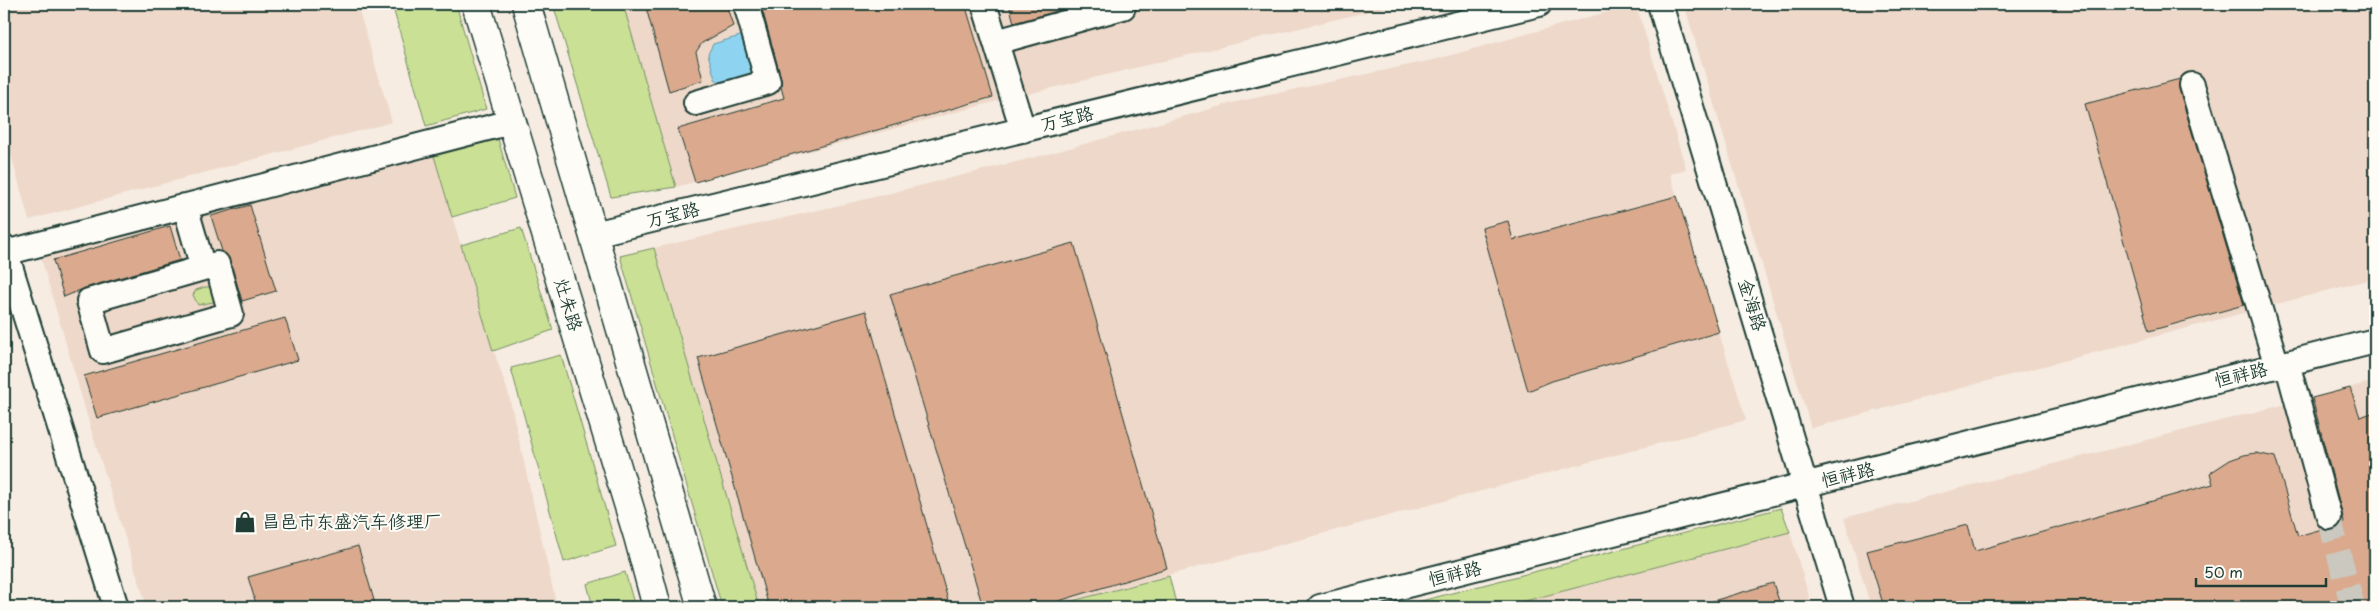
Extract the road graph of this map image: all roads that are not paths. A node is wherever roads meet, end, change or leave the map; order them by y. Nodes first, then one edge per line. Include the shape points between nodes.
1 (476, 4) edge
2 (526, 4) edge
3 (746, 4) edge
4 (984, 4) edge
5 (1539, 4) edge
6 (1660, 4) edge
7 (1123, 7) dead end
8 (996, 42) junction
9 (2192, 86) dead end
10 (696, 103) dead end
11 (512, 122) junction
12 (1023, 130) junction
13 (185, 206) junction
14 (594, 234) junction
15 (4, 250) edge
16 (203, 268) junction
17 (2375, 341) edge
18 (2282, 365) junction
19 (1806, 486) junction
20 (2329, 516) tunnel mouth
21 (116, 607) edge
22 (658, 607) edge
23 (702, 607) edge
24 (1320, 607) edge
25 (1842, 607) edge

1 - 11 main road, 灶朱路
2 - 14 main road
3 - 10 street via 768,82
4 - 8 street
5 - 12 street, 万宝路
6 - 19 street, 金海路
7 - 8 street
8 - 12 street
9 - 18 street
11 - 13 street
11 - 22 main road, 灶朱路
12 - 14 street, 万宝路
13 - 15 street
13 - 16 street
14 - 23 main road
15 - 21 street
16 - 16 street via 89,301 103,351 231,314 217,264
17 - 18 street, 恒祥路
18 - 19 street, 恒祥路
18 - 20 street
19 - 24 street, 恒祥路
19 - 25 street, 金海路

